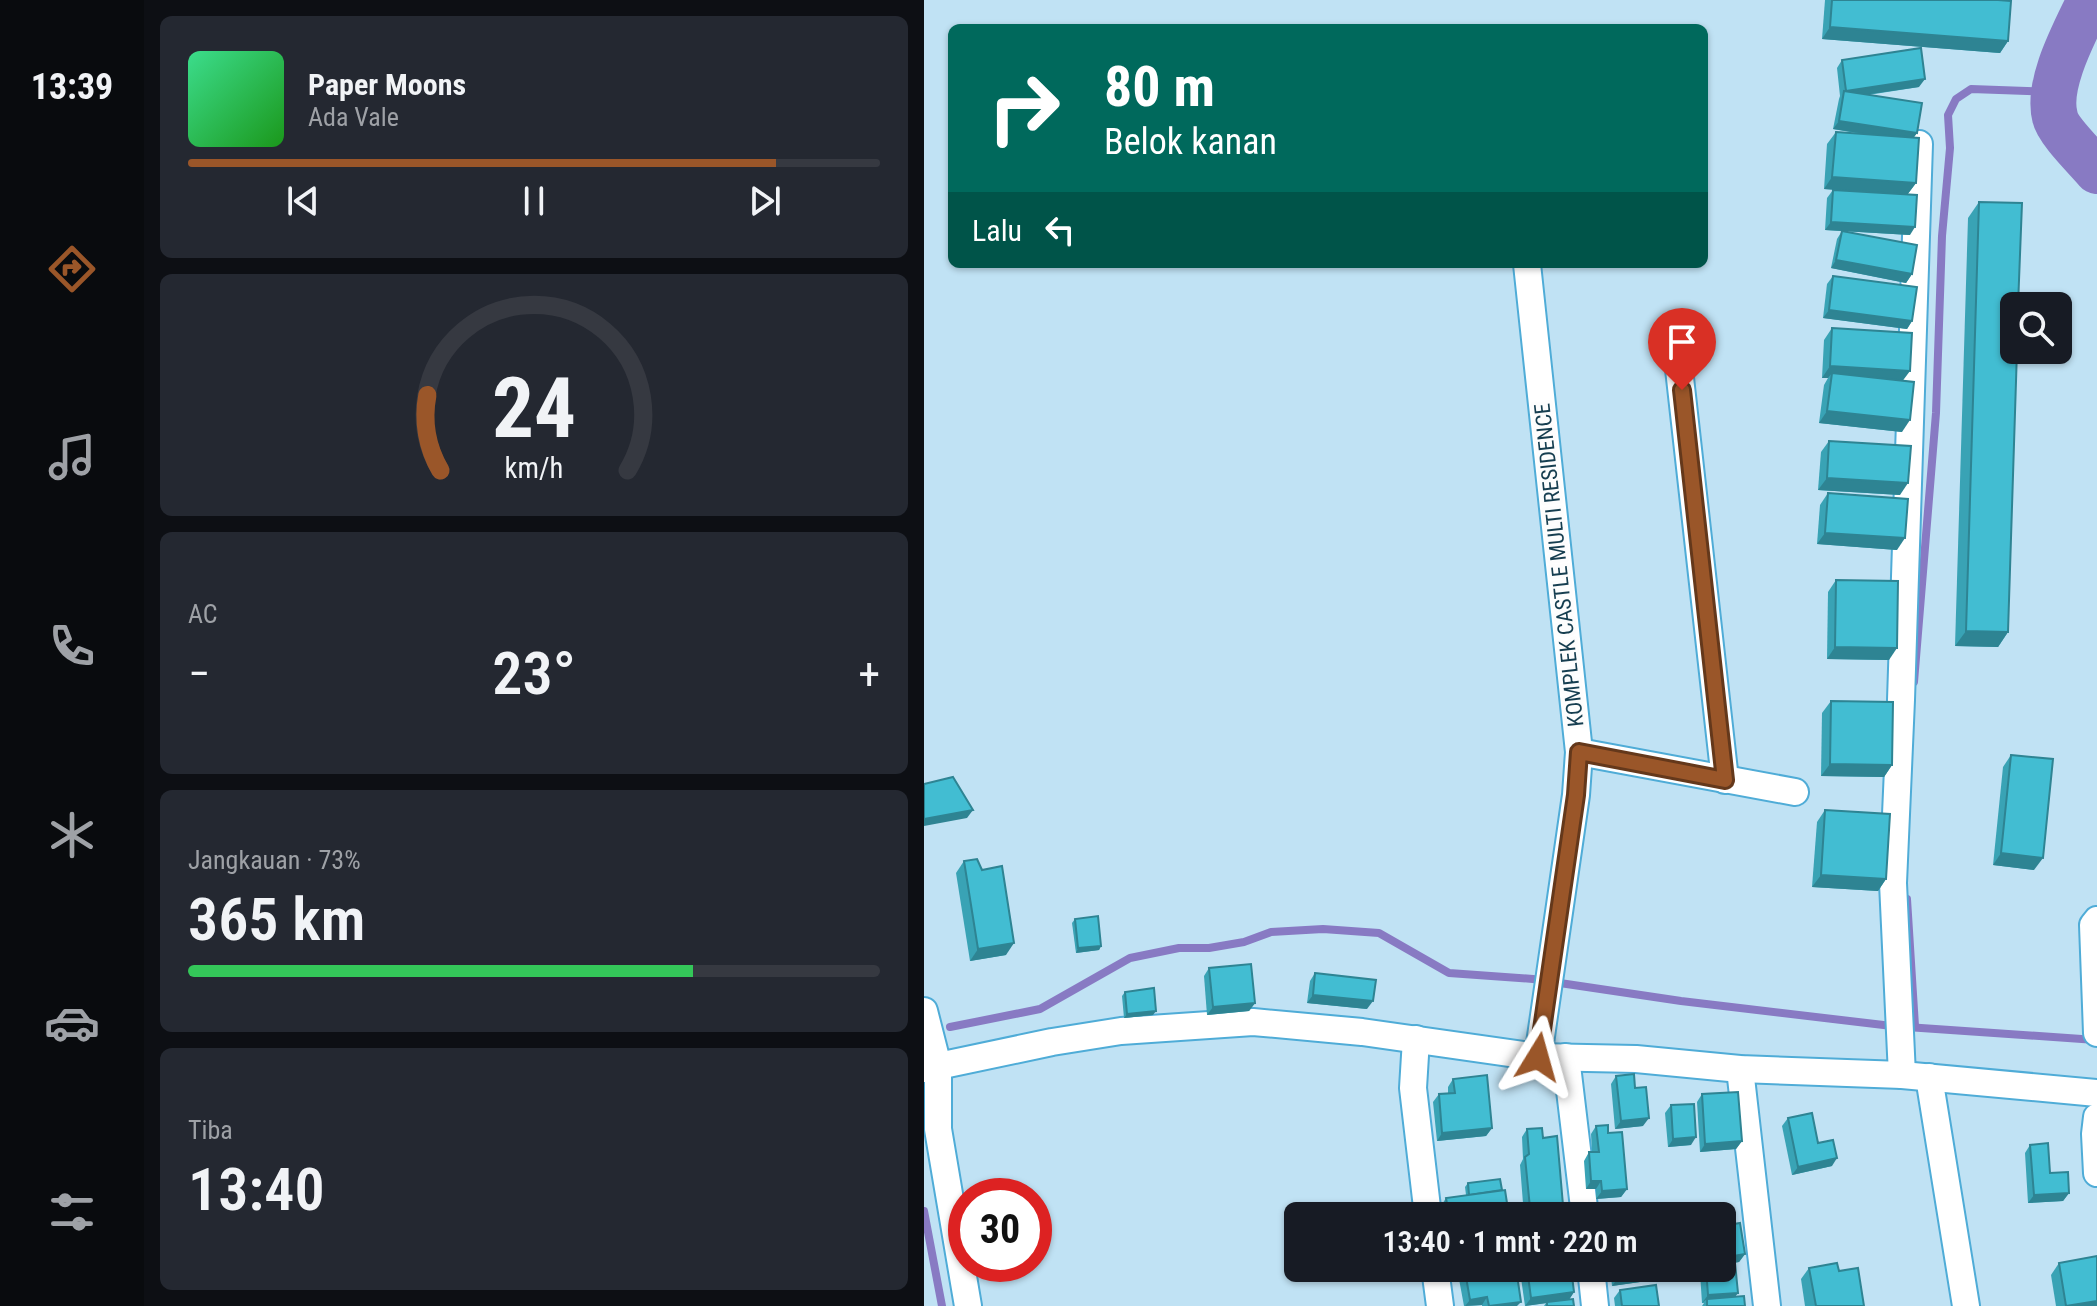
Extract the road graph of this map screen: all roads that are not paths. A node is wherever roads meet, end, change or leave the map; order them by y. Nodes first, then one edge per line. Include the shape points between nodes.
1 (1919, 144) edge
2 (1527, 268) edge
3 (1678, 360) dead end
4 (1579, 752) junction
5 (1725, 780) junction
6 (1795, 792) dead end
7 (2097, 920) edge
8 (924, 1011) edge
9 (2097, 1033) edge
10 (1416, 1039) junction
11 (1901, 1054) junction
12 (1538, 1057) junction
13 (1566, 1057) junction
14 (931, 1068) edge
15 (1740, 1069) junction
16 (1929, 1077) junction
17 (2097, 1093) edge
18 (2097, 1117) edge
19 (2097, 1173) edge
20 (1426, 1202) edge
21 (1583, 1202) edge
22 (1437, 1282) edge
23 (1592, 1282) edge
24 (968, 1306) edge
25 (1440, 1306) edge
26 (1595, 1306) edge
27 (1767, 1306) edge
28 (1966, 1306) edge

1 - 11 street via 1894,830
2 - 4 street, KOMPLEK CASTLE MULTI RESIDENCE
3 - 5 street
4 - 5 street
4 - 12 street, KOMPLEK CASTLE MULTI RESIDENCE
5 - 6 street
7 - 9 street
8 - 14 street
10 - 12 street
10 - 14 street via 1307,1025 1204,1024 1052,1042
10 - 20 street via 1413,1088
11 - 15 street
11 - 16 street
12 - 13 street
13 - 15 street
13 - 21 street
14 - 24 street
15 - 27 street
16 - 17 street
16 - 28 street
18 - 19 street
22 - 25 street
23 - 26 street

